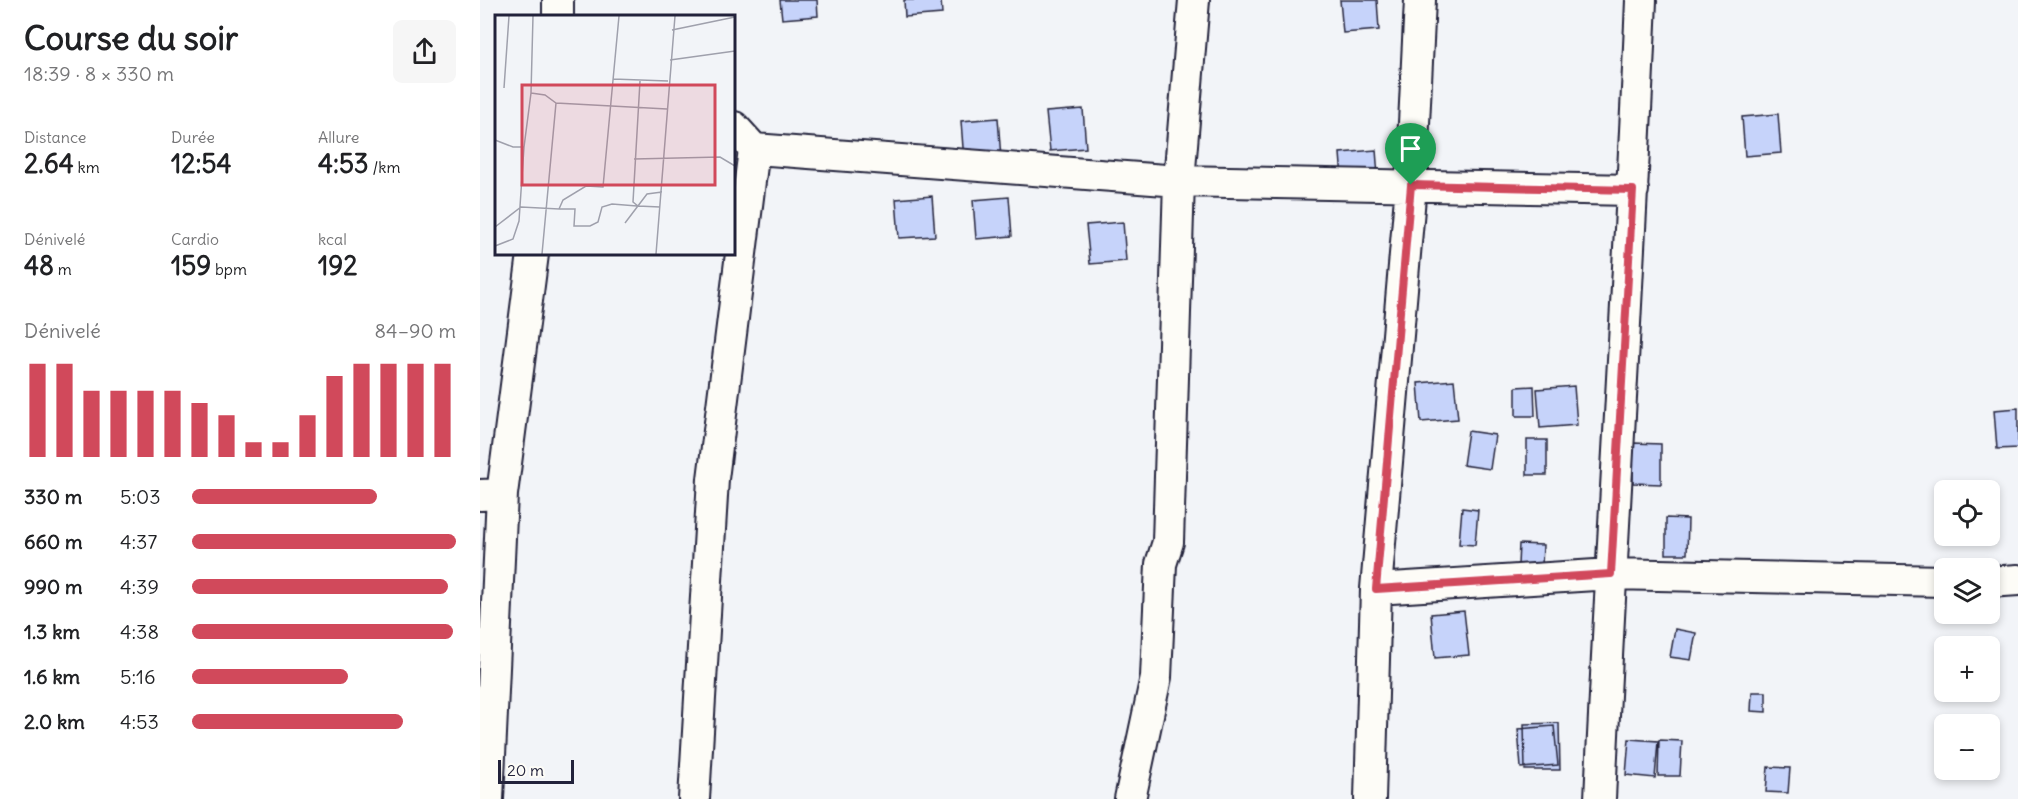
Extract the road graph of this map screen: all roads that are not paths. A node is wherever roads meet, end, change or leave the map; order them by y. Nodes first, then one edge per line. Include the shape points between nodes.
1 (1194, 0) edge
2 (1420, 0) edge
3 (1641, 0) edge
4 (735, 128) edge
5 (754, 149) junction
6 (1179, 181) junction
7 (1411, 185) junction
8 (1633, 190) junction
9 (533, 255) edge
10 (491, 495) edge
11 (1611, 574) junction
12 (2018, 580) edge
13 (1934, 581) edge
14 (2000, 581) edge
15 (1376, 589) junction
16 (488, 799) edge
17 (694, 799) edge
18 (1130, 799) edge
19 (1370, 799) edge
20 (1600, 799) edge

1 - 6 street
2 - 7 street
3 - 8 street
4 - 5 street
5 - 6 street
5 - 17 street via 713,479
6 - 7 street
6 - 18 street via 1168,542 1161,564 1156,677
7 - 8 street
7 - 15 street
8 - 11 street
9 - 10 street
10 - 16 street
11 - 13 street
11 - 15 street
11 - 20 street
12 - 14 street
15 - 19 street

